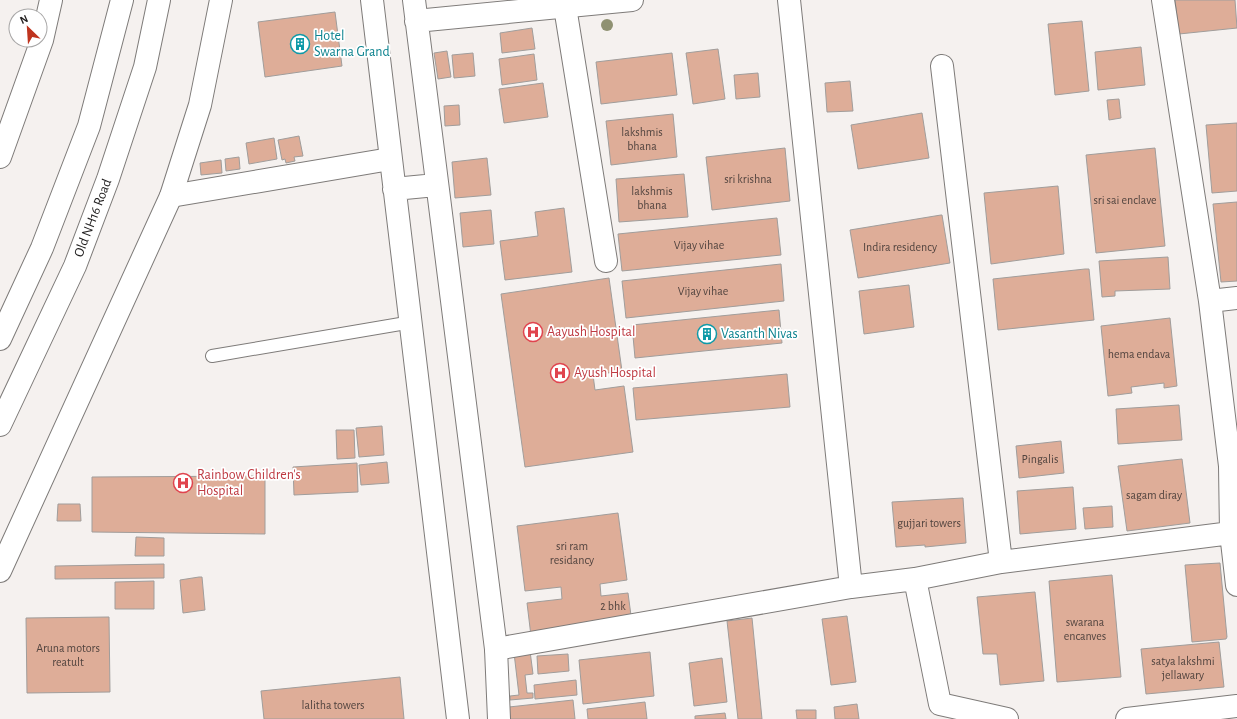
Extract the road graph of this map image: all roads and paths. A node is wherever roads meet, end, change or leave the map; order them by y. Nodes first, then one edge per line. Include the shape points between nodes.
1 (51, 0) edge
2 (122, 0) edge
3 (159, 0) edge
4 (221, 0) edge
5 (372, 0) edge
6 (632, 0) edge
7 (789, 0) edge
8 (1163, 0) edge
9 (565, 6) junction
10 (415, 10) edge
11 (942, 66) dead end
12 (0, 158) edge
13 (390, 159) junction
14 (436, 185) junction
15 (394, 189) junction
16 (171, 196) junction
17 (606, 261) dead end
18 (1237, 298) edge
19 (1210, 301) junction
20 (412, 322) junction
21 (0, 340) edge
22 (212, 356) dead end
23 (0, 425) edge
24 (1234, 465) edge
25 (1234, 532) edge
26 (1000, 562) junction
27 (0, 571) edge
28 (915, 579) junction
29 (1237, 585) edge
30 (851, 587) junction
31 (496, 649) junction
32 (1237, 706) edge
33 (458, 719) edge
34 (499, 719) edge
35 (1007, 719) edge
36 (1127, 719) edge

1 - 12 street via 42,40
2 - 21 street via 89,126 42,248
3 - 23 street, Old NH16 Road via 145,66 108,179 75,266
4 - 16 street via 200,106
5 - 13 street
6 - 9 street
7 - 30 street
8 - 19 street
9 - 10 street
9 - 17 street
10 - 14 street
11 - 26 street
13 - 15 street
13 - 16 street
14 - 15 street
14 - 31 street
15 - 20 street
16 - 27 street
18 - 19 street
19 - 24 street
20 - 22 lane
20 - 33 street
24 - 25 street
25 - 26 street
25 - 29 street
26 - 28 street
28 - 30 street
28 - 35 street via 940,704
30 - 31 street
31 - 34 street
32 - 36 street

